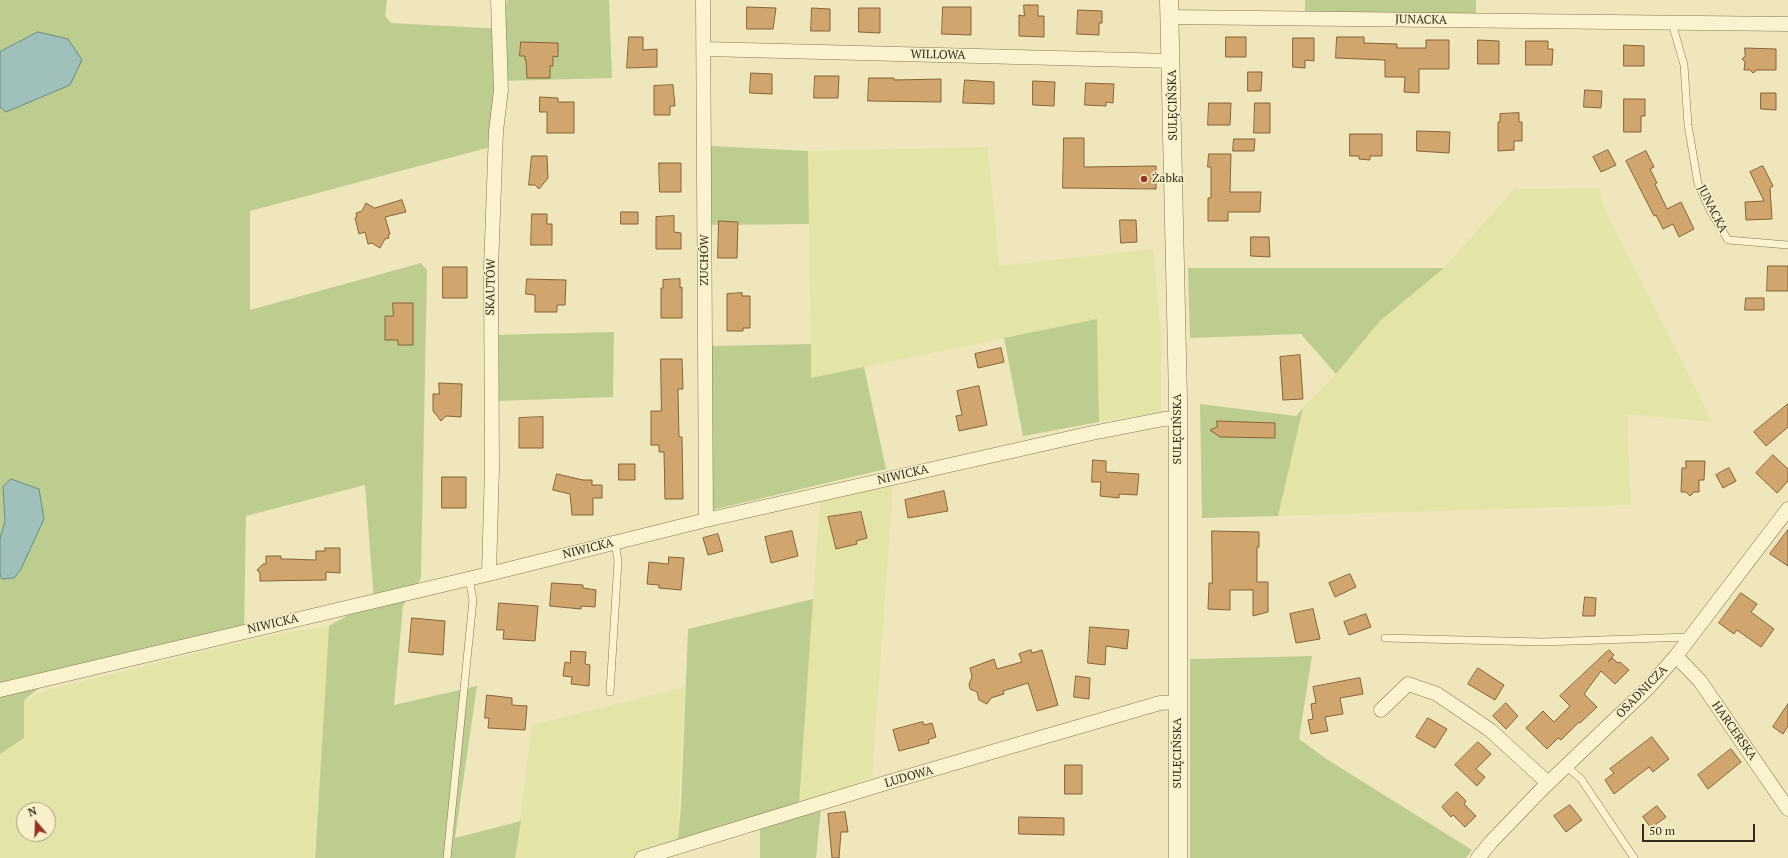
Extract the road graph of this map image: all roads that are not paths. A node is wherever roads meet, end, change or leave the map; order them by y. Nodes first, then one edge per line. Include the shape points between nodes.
1 (498, 0) edge
2 (703, 0) edge
3 (1170, 9) edge
4 (1672, 23) junction
5 (1788, 24) edge
6 (704, 49) junction
7 (1172, 61) junction
8 (1788, 245) edge
9 (1178, 418) junction
10 (1788, 510) edge
11 (706, 520) junction
12 (615, 542) junction
13 (490, 574) junction
14 (469, 578) junction
15 (1690, 637) junction
16 (1385, 638) dead end
17 (1676, 656) junction
18 (0, 690) edge
19 (610, 692) dead end
20 (1178, 702) junction
21 (1381, 710) dead end
22 (1566, 766) junction
23 (1548, 783) junction
24 (1788, 809) edge
25 (447, 858) edge
26 (642, 858) edge
27 (1178, 858) edge
28 (1478, 858) edge
29 (1634, 858) edge

1 - 13 street, SKAUTÓW via 501,90 496,131 491,268
2 - 6 street, ZUCHÓW
3 - 4 street, JUNACKA
3 - 7 street, SULĘCIŃSKA
4 - 5 street, JUNACKA
4 - 8 lane, JUNACKA via 1684,65 1688,125 1698,184 1711,212 1728,240
6 - 7 street, WILLOWA
6 - 11 street, ZUCHÓW
7 - 9 street, SULĘCIŃSKA
9 - 11 street, NIWICKA via 1092,433
9 - 20 street, SULĘCIŃSKA
10 - 15 street, OSADNICZA
11 - 12 street, NIWICKA
12 - 13 street, NIWICKA
12 - 19 lane via 618,561
13 - 14 street, NIWICKA
14 - 18 street, NIWICKA
14 - 25 lane via 473,600
15 - 16 lane via 1542,642
15 - 17 street, OSADNICZA
17 - 22 street, OSADNICZA via 1649,687
17 - 24 street, HARCERSKA via 1700,681
20 - 26 street, LUDOWA via 1160,703 889,782
20 - 27 street, SULĘCIŃSKA
21 - 23 street via 1408,684 1437,694 1490,730
22 - 23 street, OSADNICZA
22 - 29 lane via 1581,779
23 - 28 street, OSADNICZA

